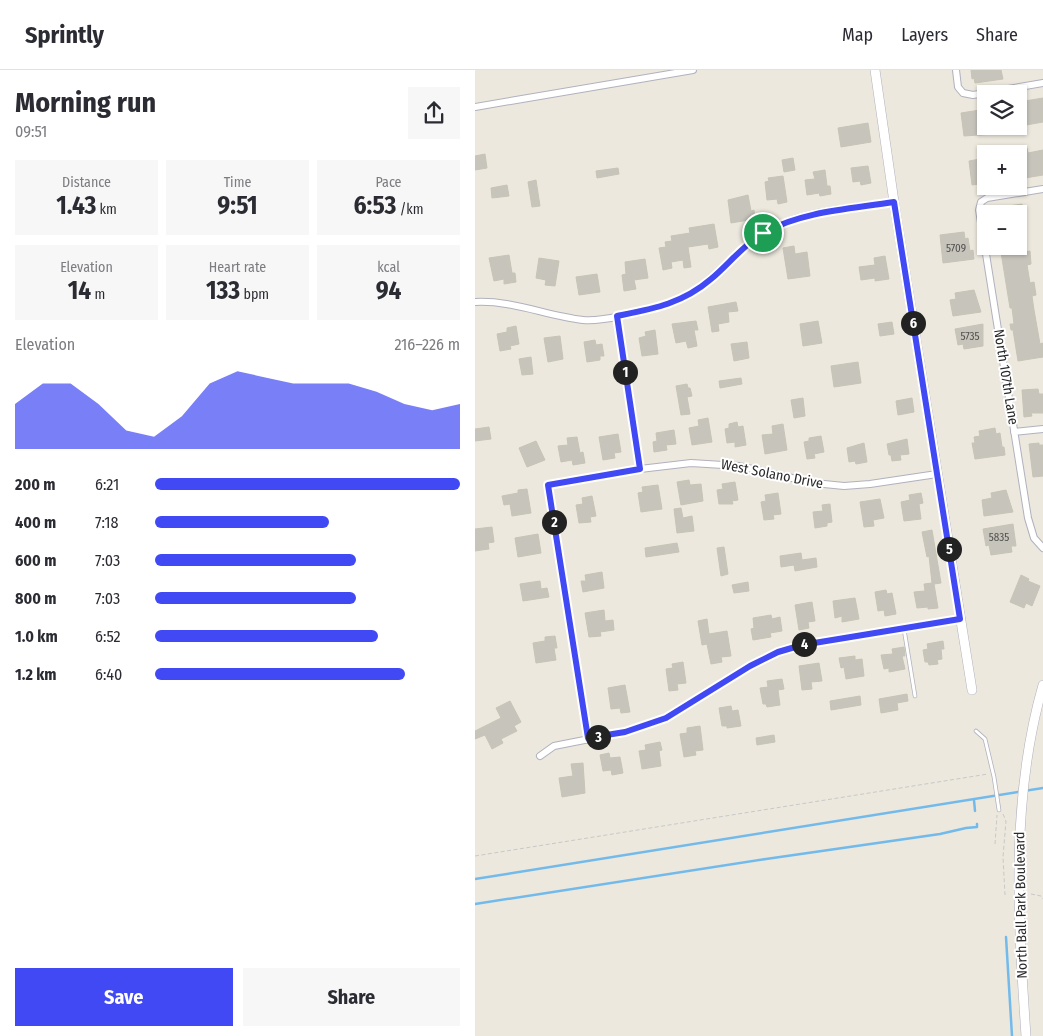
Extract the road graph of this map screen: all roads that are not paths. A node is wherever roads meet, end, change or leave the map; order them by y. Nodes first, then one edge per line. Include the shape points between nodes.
1 (693, 70) edge
2 (875, 70) edge
3 (956, 70) edge
4 (1043, 83) edge
5 (475, 107) edge
6 (1043, 189) edge
7 (894, 202) junction
8 (475, 302) edge
9 (617, 316) junction
10 (1043, 429) edge
11 (1015, 432) junction
12 (640, 469) junction
13 (937, 474) junction
14 (1043, 548) edge
15 (960, 619) junction
16 (904, 629) junction
17 (1043, 685) edge
18 (972, 690) dead end
19 (915, 696) dead end
20 (976, 731) dead end
21 (588, 738) junction
22 (540, 756) dead end
23 (999, 810) road end
24 (1026, 1036) edge

1 - 5 street
2 - 7 street
3 - 4 street via 958,87 963,93 973,95
6 - 11 street, North 107th Lane via 987,198 981,202 979,210
7 - 9 street via 806,216 775,227 748,244 711,279 681,300
7 - 13 street
8 - 9 street via 501,303 586,320
9 - 12 street
10 - 11 street
11 - 14 street, North 107th Lane via 1031,531
12 - 13 street, West Solano Drive via 691,463 725,464 814,483 844,486
12 - 21 street, West Solano Drive via 548,485
13 - 15 street
15 - 16 street
15 - 18 street
16 - 19 lane
16 - 21 street via 802,645 778,652 666,718 625,732
17 - 24 street, North Ball Park Boulevard via 1027,757 1020,815 1018,894
20 - 23 lane via 985,739
21 - 22 street via 554,746

